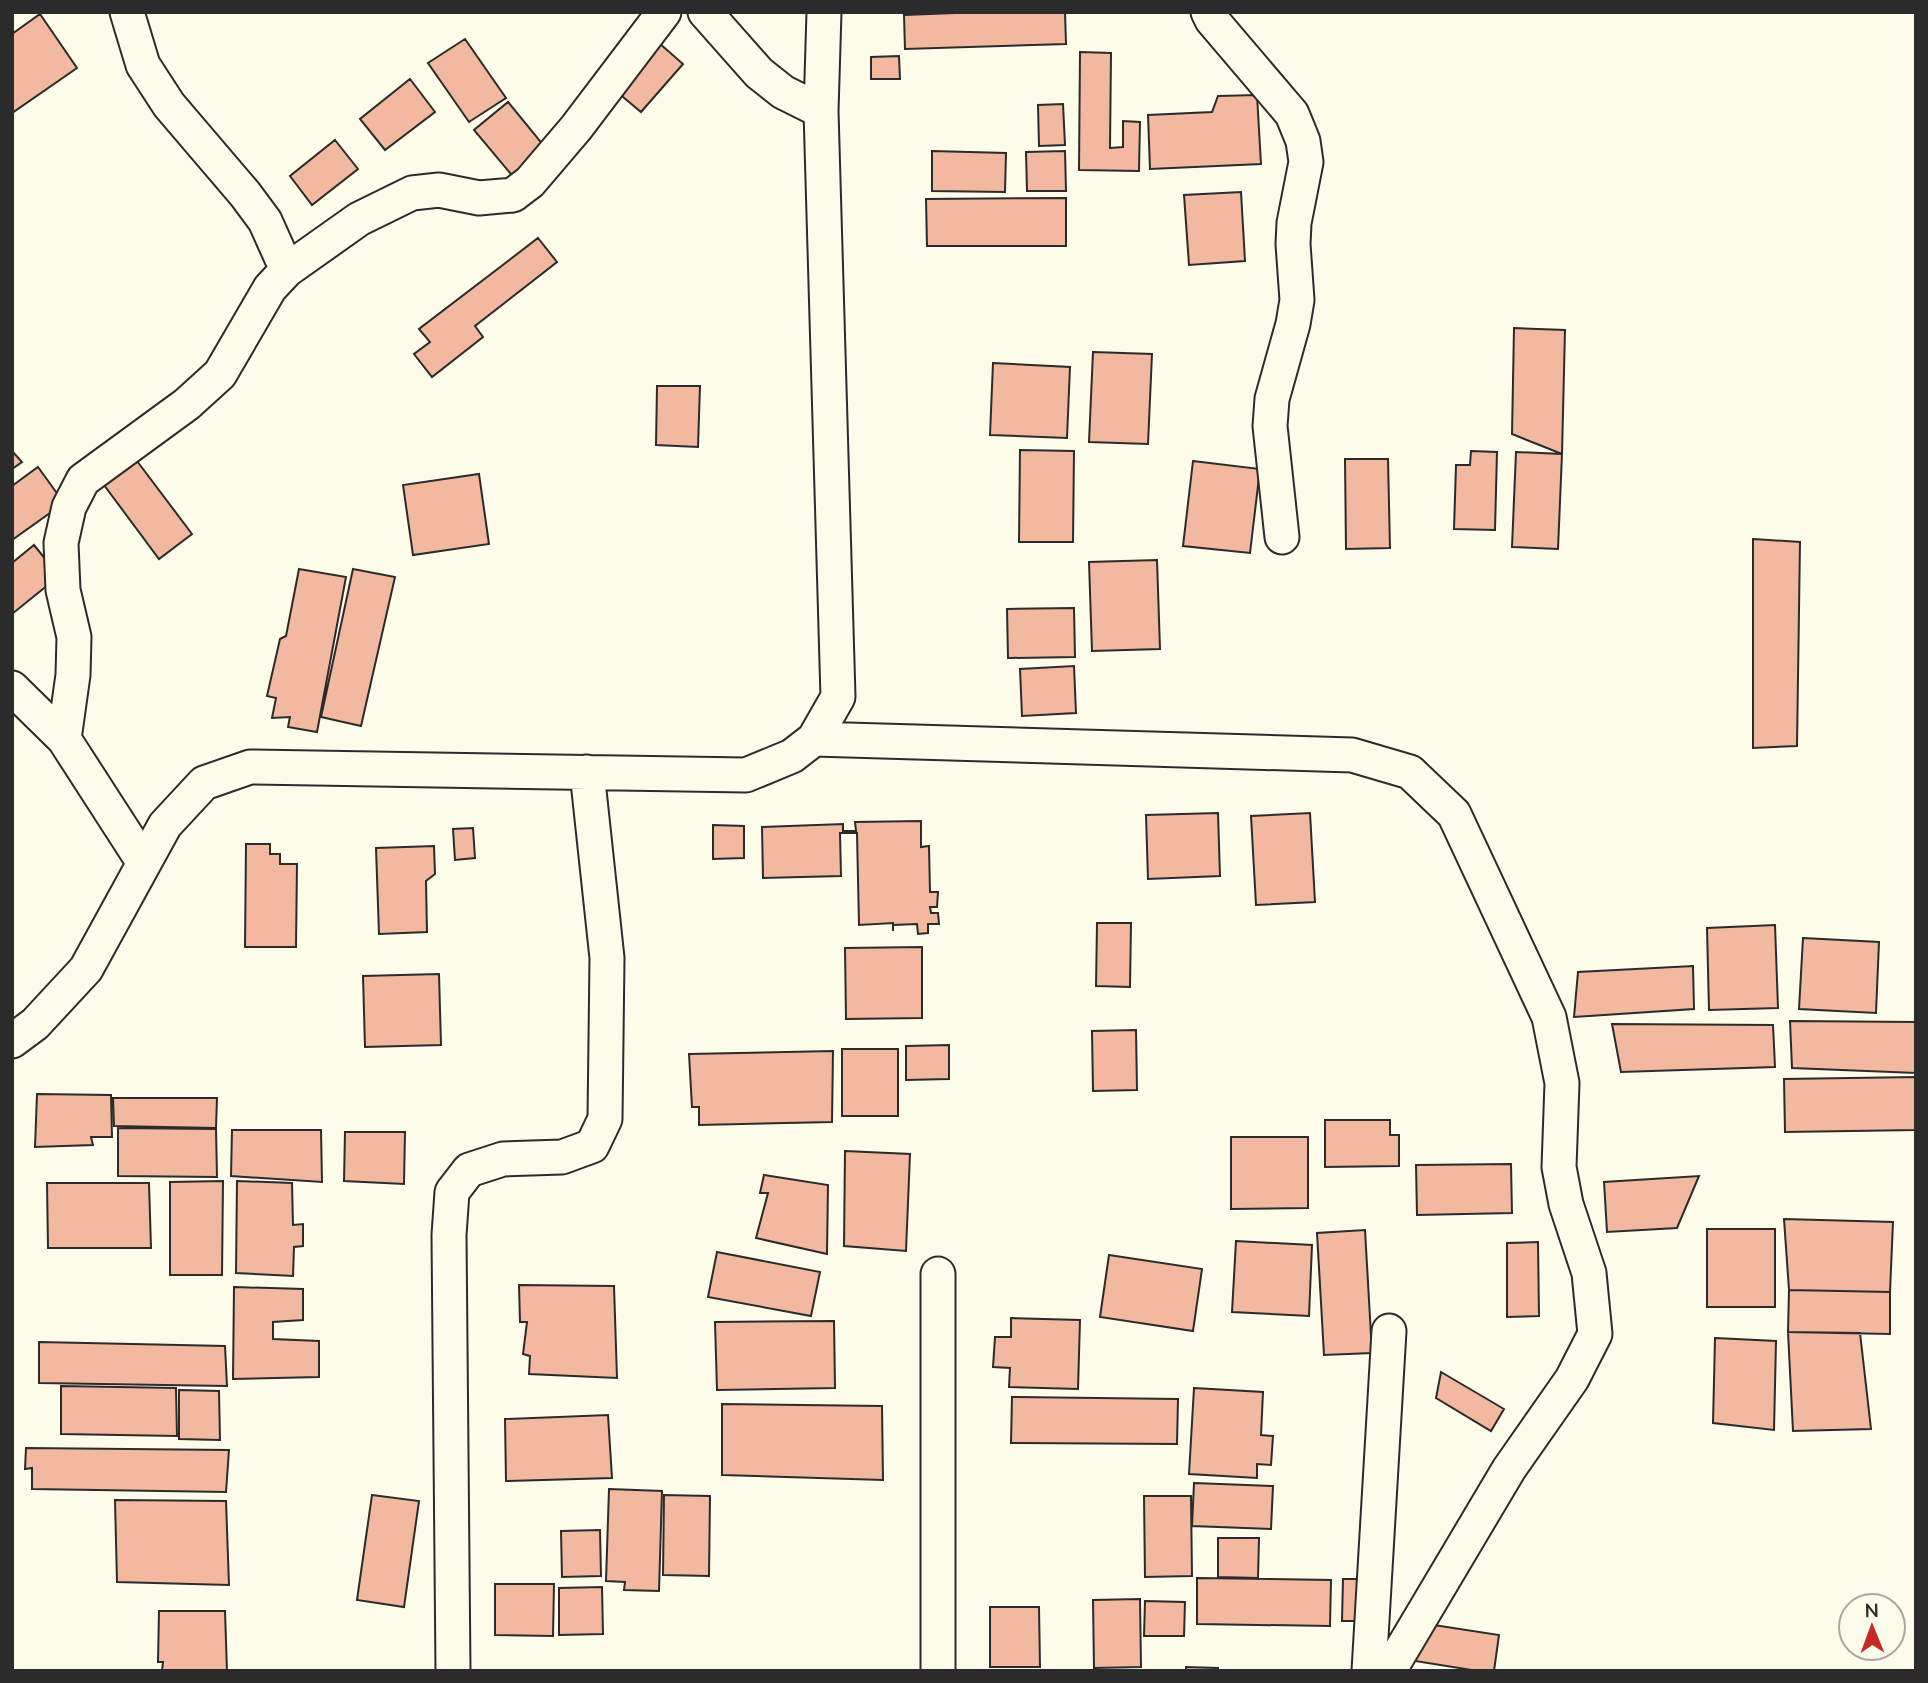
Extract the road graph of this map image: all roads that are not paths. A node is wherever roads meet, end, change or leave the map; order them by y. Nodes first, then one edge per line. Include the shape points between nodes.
1 (127, 12) edge
2 (664, 12) edge
3 (705, 12) edge
4 (824, 12) edge
5 (1208, 12) edge
6 (821, 111) junction
7 (287, 270) junction
8 (1282, 537) dead end
9 (12, 688) edge
10 (64, 739) junction
11 (814, 739) junction
12 (587, 772) junction
13 (144, 863) junction
14 (12, 1041) edge
15 (938, 1275) dead end
16 (1389, 1331) dead end
17 (453, 1671) edge
18 (938, 1671) edge
19 (1369, 1671) edge
20 (1389, 1671) edge

1 - 7 street via 143,65 169,105 265,221
2 - 7 street via 576,128 513,195 479,198 439,190 412,193 359,219
3 - 6 street via 759,72 783,92
4 - 6 street
5 - 8 street via 1292,114 1306,162 1293,234 1297,300 1272,399 1270,426
6 - 11 street via 838,697
7 - 10 street via 270,288 220,374 187,404 83,480 69,506 61,543 63,590 74,637
9 - 10 street
10 - 13 street
11 - 12 street via 792,756 746,775
11 - 20 street via 1352,755 1410,772 1454,814 1549,1017 1562,1083 1559,1167 1589,1273 1595,1334 1572,1379 1509,1469
12 - 13 street via 250,767 204,783 165,825
12 - 17 street via 607,958 605,1119 592,1146 562,1157 503,1159 469,1170 452,1192
13 - 14 street via 86,969 35,1024
15 - 18 street
16 - 19 street

